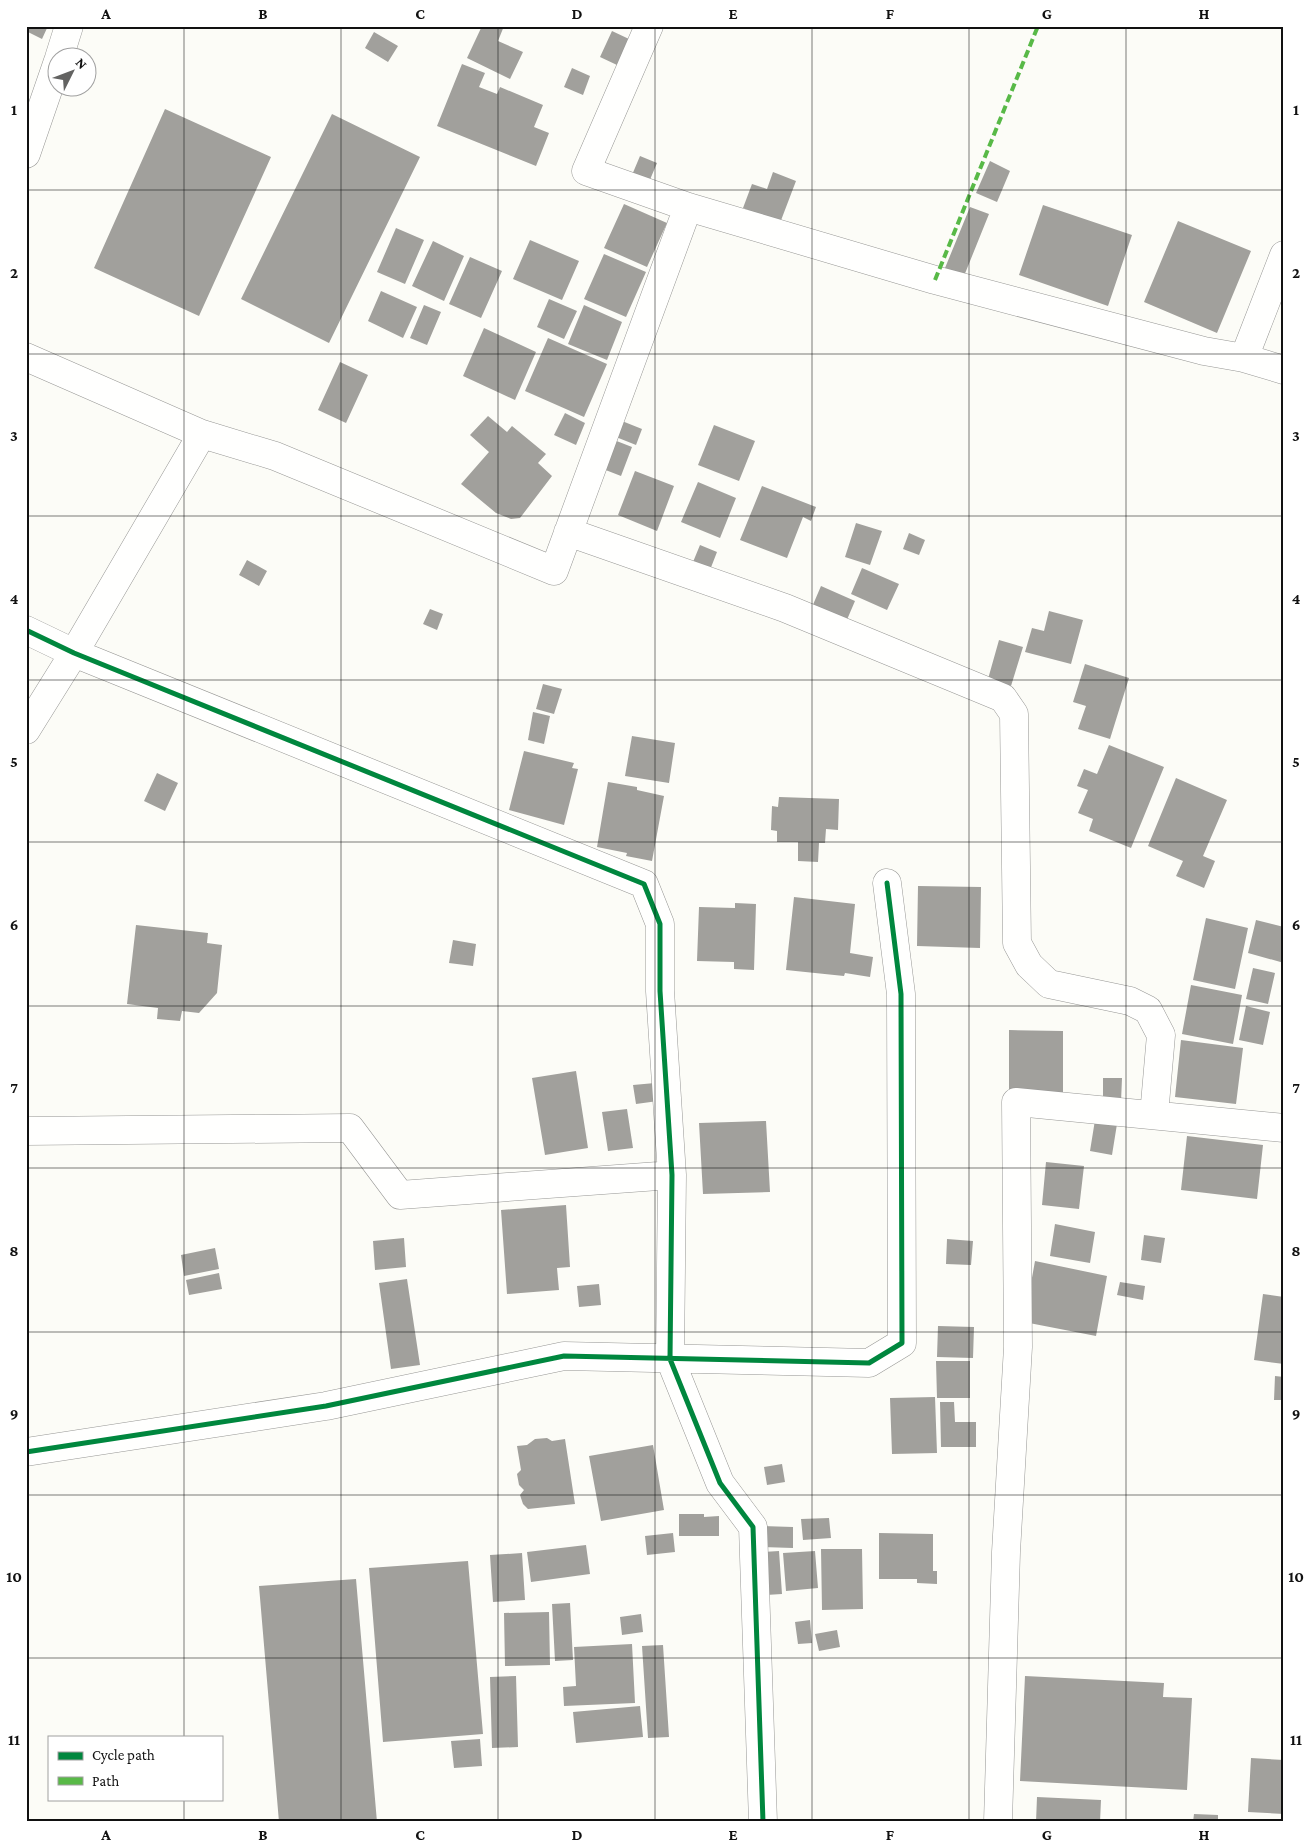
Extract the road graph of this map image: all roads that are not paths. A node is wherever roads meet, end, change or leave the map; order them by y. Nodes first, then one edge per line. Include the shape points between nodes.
1 (69, 26) edge
2 (649, 26) edge
3 (62, 48) edge
4 (48, 89) edge
5 (26, 154) edge
6 (688, 207) junction
7 (1284, 255) edge
8 (26, 357) edge
9 (1244, 358) junction
10 (1284, 370) edge
11 (202, 434) junction
12 (568, 532) junction
13 (26, 630) edge
14 (74, 653) junction
15 (26, 730) edge
16 (887, 883) dead end
17 (1154, 1115) junction
18 (1284, 1128) edge
19 (26, 1131) edge
20 (672, 1174) junction
21 (670, 1360) junction
22 (26, 1452) edge
23 (763, 1822) edge
24 (998, 1822) edge

1 - 3 street
2 - 6 street via 586,171
4 - 5 street
6 - 9 street via 935,280 1204,351
6 - 12 street
7 - 9 street
8 - 11 street
9 - 10 street
11 - 12 street via 275,456 554,571
11 - 14 street
12 - 17 street via 785,608 1003,698 1014,714 1018,943 1029,965 1049,984 1130,1000 1148,1010 1161,1035
13 - 14 street
14 - 15 street
14 - 20 street via 644,884 660,924 660,991
16 - 21 street via 901,994 902,1344 869,1363
17 - 18 street
17 - 24 street via 1016,1102 1018,1347 1006,1552
19 - 20 street via 350,1128 400,1195
20 - 21 street
21 - 22 street via 564,1356 326,1406
21 - 23 street via 720,1483 752,1527

